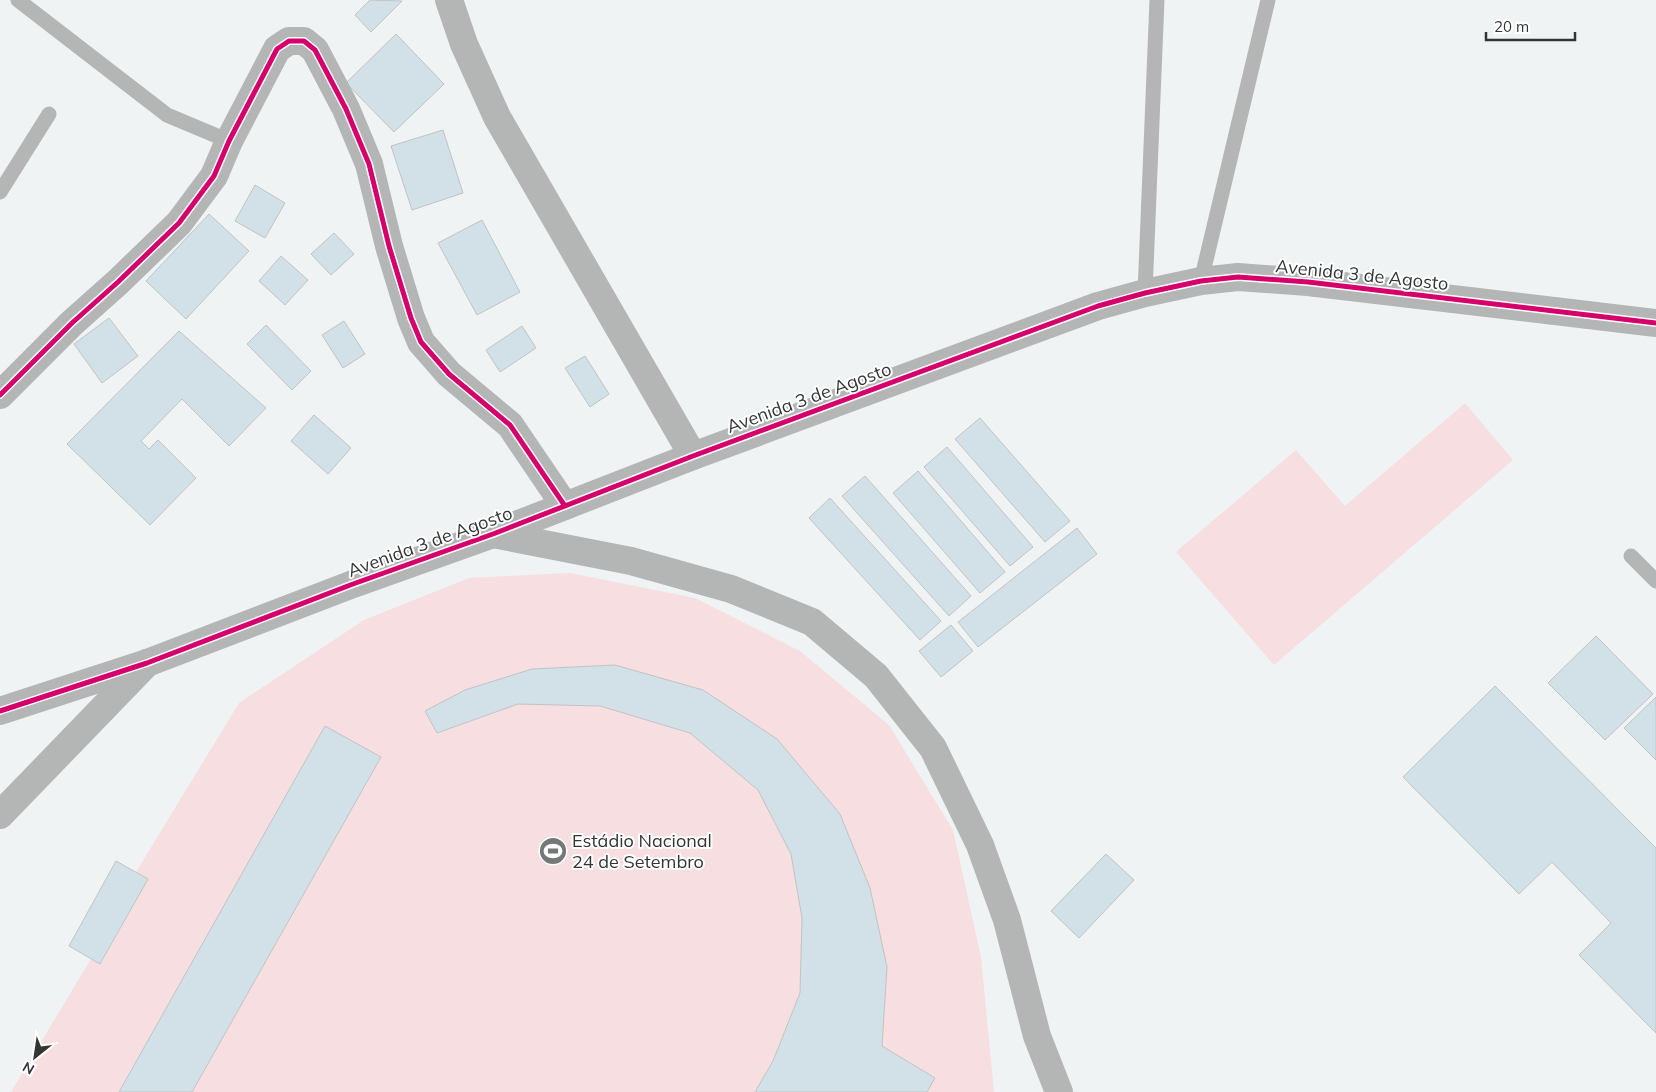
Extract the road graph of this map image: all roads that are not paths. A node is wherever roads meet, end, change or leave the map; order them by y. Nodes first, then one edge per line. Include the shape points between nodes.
1 (18, 0) edge
2 (449, 0) edge
3 (1157, 0) edge
4 (1268, 0) edge
5 (49, 114) dead end
6 (229, 142) junction
7 (0, 192) edge
8 (1201, 281) junction
9 (1145, 292) junction
10 (1656, 323) edge
11 (0, 395) edge
12 (693, 456) junction
13 (565, 506) junction
14 (493, 534) junction
15 (1631, 556) dead end
16 (1656, 581) edge
17 (147, 663) junction
18 (0, 711) edge
19 (0, 815) edge
20 (1059, 1092) edge

1 - 6 lane via 167,115
2 - 12 street via 464,44 497,117
3 - 9 lane
4 - 8 lane
5 - 7 lane
6 - 11 street via 214,176 179,223
6 - 13 street via 277,49 289,41 304,42 315,50 346,109 368,164 388,246 410,318 421,342 449,374 510,426
8 - 9 street, Avenida 3 de Agosto
8 - 10 street, Avenida 3 de Agosto via 1238,277 1308,282
9 - 12 street, Avenida 3 de Agosto via 1098,306
12 - 13 street, Avenida 3 de Agosto
13 - 14 street, Avenida 3 de Agosto
14 - 17 street, Avenida 3 de Agosto
14 - 20 street via 631,561 731,589 812,622 876,676 933,748 980,845 1007,920 1037,1036
15 - 16 lane
17 - 18 street, Avenida 3 de Agosto
17 - 19 street

